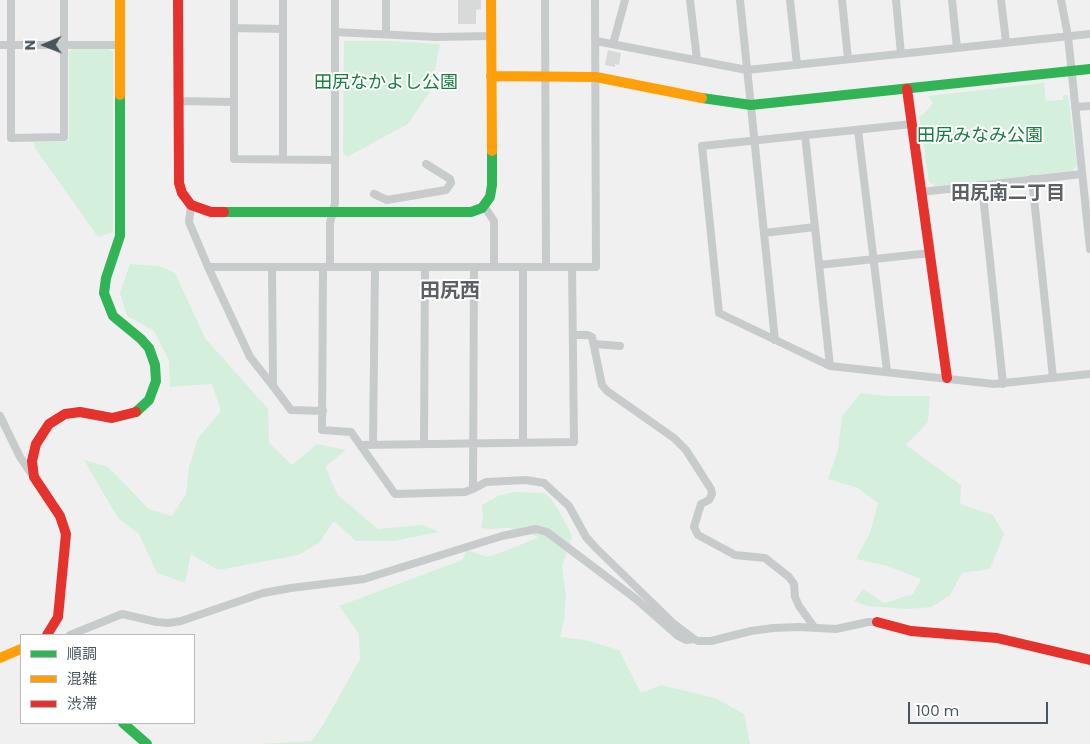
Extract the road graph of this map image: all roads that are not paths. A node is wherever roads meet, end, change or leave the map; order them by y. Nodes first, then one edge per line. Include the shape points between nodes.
1 (11, 0) edge
2 (64, 0) edge
3 (120, 0) edge
4 (178, 0) edge
5 (234, 0) edge
6 (284, 0) edge
7 (334, 0) edge
8 (386, 0) edge
9 (491, 0) edge
10 (546, 0) edge
11 (596, 0) edge
12 (625, 0) edge
13 (690, 0) edge
14 (740, 0) edge
15 (790, 0) edge
16 (842, 0) edge
17 (896, 0) edge
18 (952, 0) edge
19 (1001, 0) edge
20 (1061, 0) edge
21 (234, 28) junction
22 (283, 29) junction
23 (335, 32) junction
24 (386, 33) junction
25 (1090, 34) edge
26 (491, 36) junction
27 (1068, 36) junction
28 (596, 41) junction
29 (1006, 42) junction
30 (120, 44) junction
31 (614, 44) junction
32 (0, 45) edge
33 (11, 45) junction
34 (64, 45) junction
35 (957, 48) junction
36 (901, 54) junction
37 (848, 59) junction
38 (697, 60) junction
39 (797, 65) junction
40 (1090, 69) edge
41 (747, 70) junction
42 (1071, 71) junction
43 (491, 76) junction
44 (546, 76) junction
45 (596, 77) junction
46 (907, 88) junction
47 (178, 101) junction
48 (234, 102) junction
49 (751, 105) junction
50 (1090, 106) edge
51 (1075, 107) junction
52 (912, 124) junction
53 (858, 130) junction
54 (805, 135) junction
55 (754, 141) junction
56 (284, 159) junction
57 (335, 160) junction
58 (426, 164) dead end
59 (1082, 174) junction
60 (1032, 180) junction
61 (982, 185) junction
62 (921, 192) junction
63 (374, 194) dead end
64 (191, 205) junction
65 (484, 206) junction
66 (333, 212) junction
67 (1089, 224) edge
68 (815, 227) junction
69 (764, 233) junction
70 (1090, 249) edge
71 (930, 253) junction
72 (874, 260) junction
73 (819, 265) junction
74 (208, 267) junction
75 (272, 267) junction
76 (327, 267) junction
77 (375, 267) junction
78 (425, 267) junction
79 (474, 267) junction
80 (494, 267) junction
81 (524, 267) junction
82 (546, 267) junction
83 (572, 267) junction
84 (573, 335) junction
85 (775, 340) junction
86 (594, 344) junction
87 (620, 346) dead end
88 (830, 366) junction
89 (887, 371) junction
90 (1090, 374) edge
91 (947, 378) junction
92 (1053, 378) junction
93 (1003, 384) junction
94 (273, 386) junction
95 (322, 411) junction
96 (0, 416) edge
97 (523, 443) junction
98 (424, 444) junction
99 (474, 444) junction
100 (362, 445) junction
101 (373, 445) junction
102 (37, 482) junction
103 (473, 490) junction
104 (877, 622) joint
105 (815, 628) junction
106 (53, 633) edge
107 (72, 634) edge
108 (694, 639) junction
109 (20, 649) edge
110 (0, 658) edge
111 (1090, 660) edge
112 (124, 724) edge
113 (147, 744) edge

1 - 33 street
2 - 34 street
3 - 30 street
4 - 47 street
5 - 21 street
6 - 22 street
7 - 23 street
8 - 24 street
9 - 26 street
10 - 44 street
11 - 28 street
12 - 31 street
13 - 38 street
14 - 41 street
15 - 39 street
16 - 37 street
17 - 36 street
18 - 35 street
19 - 29 street
20 - 27 street
21 - 22 street
21 - 48 street
22 - 56 street
23 - 24 street
23 - 57 street
24 - 26 street via 436,37
25 - 27 street
26 - 43 street
27 - 29 street
27 - 42 street
28 - 31 street
28 - 45 street
29 - 35 street
30 - 34 street
30 - 102 street via 120,236 104,293 113,316 149,348 156,381 149,400 132,414 112,418 75,412 52,421 32,455
31 - 38 street
32 - 33 street
33 - 34 street
33 - 34 street via 11,138 64,137
35 - 36 street
36 - 37 street
37 - 39 street
38 - 41 street
39 - 41 street
40 - 42 street
41 - 49 street
42 - 46 street
42 - 51 street
43 - 44 street
43 - 65 street via 492,185
44 - 45 street
44 - 82 street
45 - 49 street
45 - 83 street via 596,267
46 - 49 street
46 - 52 street
47 - 48 street
47 - 64 street via 179,183
48 - 56 street via 234,159
49 - 55 street
50 - 51 street
51 - 59 street
52 - 53 street
52 - 62 street
53 - 54 street
53 - 72 street
54 - 55 street
54 - 68 street
55 - 69 street
55 - 85 street via 702,146 719,313
56 - 57 street
57 - 66 street
58 - 63 street via 450,179 446,190 387,202
59 - 60 street
59 - 67 street
60 - 61 street
60 - 92 street
61 - 62 street
61 - 93 street
62 - 71 street
64 - 66 street via 211,212
64 - 74 street via 189,222
65 - 66 street via 471,212
65 - 80 street via 494,221
66 - 76 street
67 - 70 street
68 - 69 street
68 - 73 street
69 - 85 street
71 - 72 street
71 - 91 street
72 - 73 street
72 - 89 street
73 - 88 street
74 - 75 street
74 - 94 street via 250,357
75 - 76 street
75 - 94 street
76 - 77 street
76 - 95 street
77 - 78 street
77 - 101 street
78 - 79 street
78 - 98 street
79 - 80 street
79 - 99 street
80 - 81 street
81 - 82 street
81 - 97 street
82 - 83 street
83 - 84 street
84 - 86 street via 588,334
84 - 97 street via 574,442
85 - 88 street
86 - 87 street
86 - 105 street via 602,385 674,438 686,450 711,489 709,500 701,504 694,527 698,535 735,555 765,558 789,577 799,606
88 - 89 street
89 - 91 street
90 - 92 street
91 - 93 street
92 - 93 street
94 - 95 street via 291,410
95 - 100 street via 322,430 351,432
96 - 102 street via 17,452
97 - 99 street
98 - 99 street
98 - 101 street
99 - 103 street
100 - 101 street
100 - 103 street via 395,494
102 - 106 street via 60,516 66,534
103 - 108 street via 486,482 526,480 544,483 569,506 596,548
104 - 105 street via 836,629
104 - 111 street via 919,632 997,638
105 - 108 street via 773,628 706,642
107 - 108 street via 122,614 157,622 174,622 263,593 364,579 502,536 536,529 547,532 636,599 678,636
109 - 110 street
112 - 113 street

